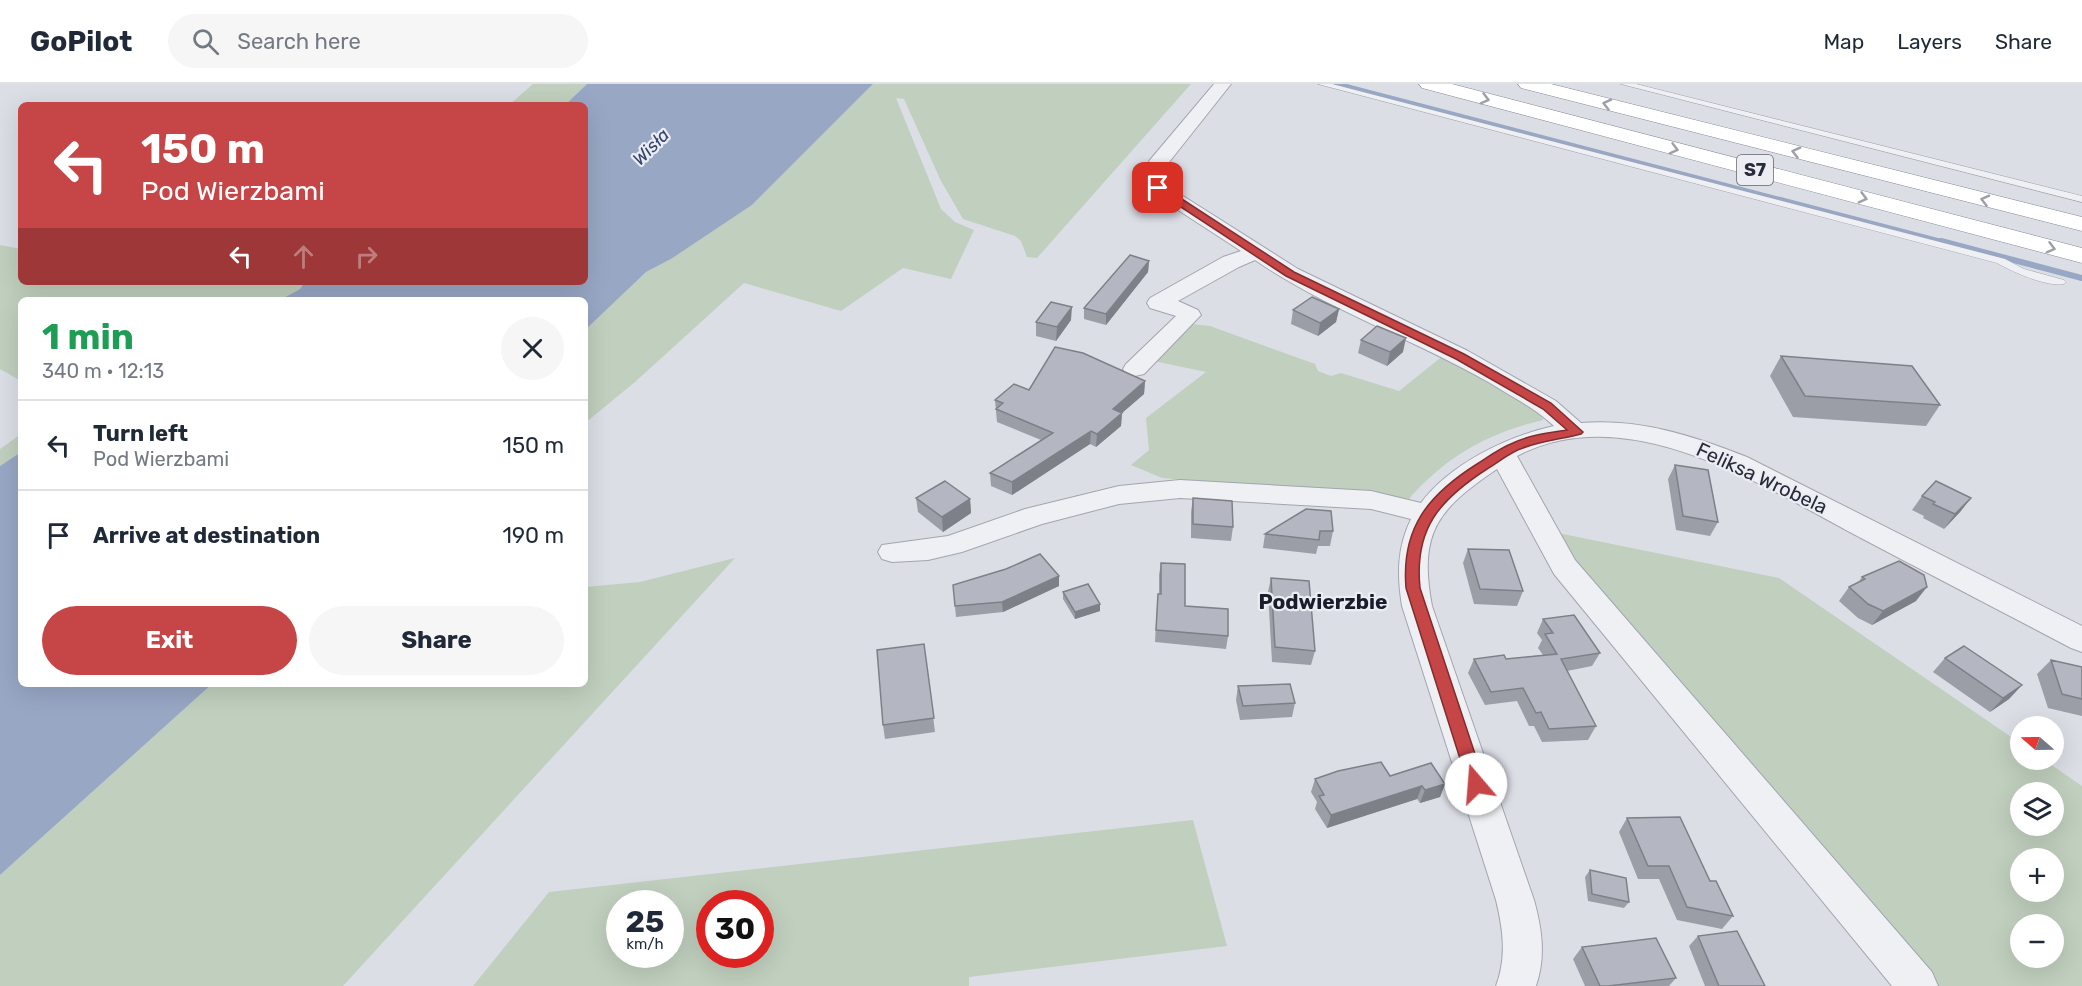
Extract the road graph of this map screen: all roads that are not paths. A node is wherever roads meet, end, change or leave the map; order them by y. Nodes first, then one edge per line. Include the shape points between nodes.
1 (1223, 84) edge
2 (1322, 84) edge
3 (1429, 84) edge
4 (1528, 84) edge
5 (1625, 84) edge
6 (2082, 199) edge
7 (2082, 224) edge
8 (1257, 252) junction
9 (2082, 256) edge
10 (2060, 282) dead end
11 (1135, 369) dead end
12 (1576, 432) junction
13 (1502, 454) junction
14 (1427, 514) junction
15 (892, 552) dead end
16 (2082, 640) edge
17 (1516, 986) edge
18 (1918, 986) edge

1 - 8 street via 1157,164 1152,179 1165,193
2 - 10 lane via 2001,261 2020,271
3 -> 9 highway, S7
7 -> 4 highway, S7
5 - 6 lane
8 - 11 street via 1231,262 1158,303 1190,315
8 - 12 street via 1290,274 1460,356 1547,406
12 - 13 street, Feliksa Wrobela via 1535,439
12 - 16 street, Feliksa Wrobela via 1643,434 1728,458
13 - 14 street, Feliksa Wrobela via 1449,489
13 - 18 street via 1564,567
14 - 15 street via 1371,500 1180,489 1119,495 1035,516 952,545
14 - 17 street, Feliksa Wrobela via 1415,541 1413,588 1515,900 1523,938

